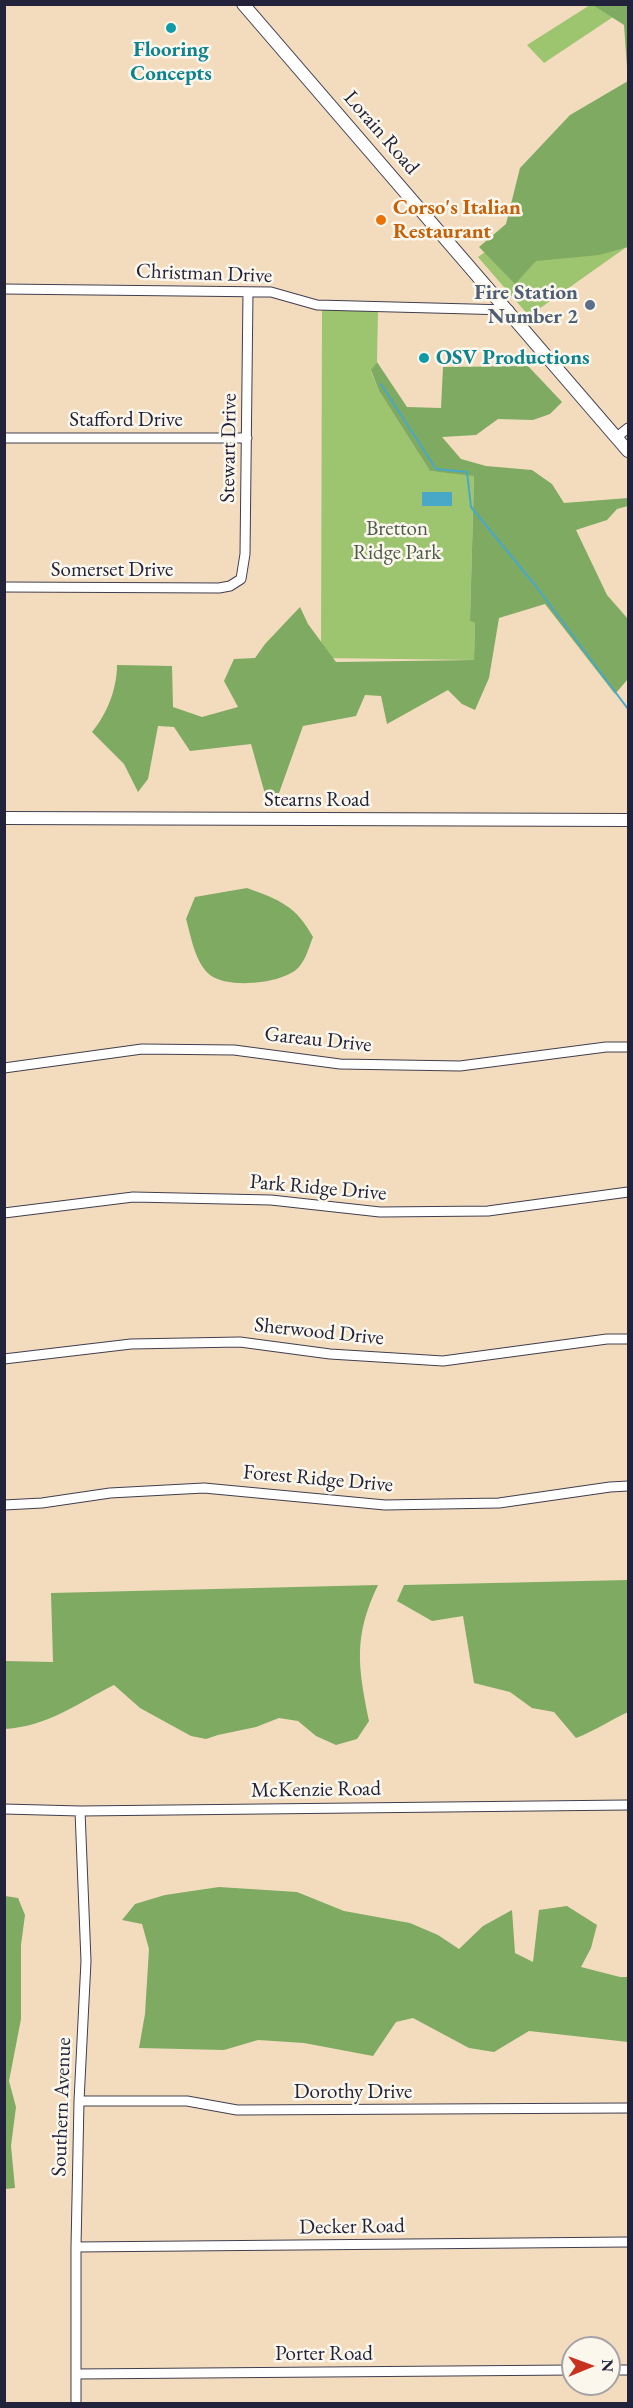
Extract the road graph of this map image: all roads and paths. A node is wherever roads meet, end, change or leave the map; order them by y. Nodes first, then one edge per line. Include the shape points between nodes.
1 (243, 4) edge
2 (4, 289) edge
3 (248, 292) junction
4 (509, 310) junction
5 (628, 428) edge
6 (617, 437) junction
7 (4, 438) edge
8 (247, 438) junction
9 (628, 451) edge
10 (4, 587) edge
11 (219, 588) joint
12 (4, 818) edge
13 (628, 820) edge
14 (628, 1047) edge
15 (4, 1068) edge
16 (628, 1192) edge
17 (4, 1213) edge
18 (628, 1339) edge
19 (4, 1359) edge
20 (628, 1486) edge
21 (4, 1505) edge
22 (628, 1804) edge
23 (4, 1809) edge
24 (80, 1811) junction
25 (79, 2101) junction
26 (628, 2108) edge
27 (628, 2242) edge
28 (76, 2247) junction
29 (561, 2370) edge
30 (76, 2374) junction
31 (76, 2403) edge

1 - 4 main road, Lorain Road
2 - 3 street, Christman Drive
3 - 4 street, Christman Drive via 271,292 317,304
3 - 8 street, Stewart Drive
4 - 6 main road, Lorain Road
5 - 6 street
6 - 9 main road, Lorain Road
7 - 8 street, Stafford Drive
8 - 11 street, Stewart Drive via 244,567 241,579
10 - 11 street, Somerset Drive
12 - 13 main road, Stearns Road
14 - 15 street, Gareau Drive via 460,1066 340,1064 234,1050 142,1049
16 - 17 street, Park Ridge Drive via 488,1210 380,1212 271,1200 133,1197
18 - 19 street, Sherwood Drive via 443,1360 330,1354 240,1342 131,1344
20 - 21 street, Forest Ridge Drive via 500,1503 385,1505 204,1488
22 - 24 street, McKenzie Road
23 - 24 street, McKenzie Road
24 - 25 street, Southern Avenue via 86,1961
25 - 26 street, Dorothy Drive via 187,2101 237,2110
25 - 28 street, Southern Avenue
27 - 28 street, Decker Road
28 - 30 street, Southern Avenue
29 - 30 street, Porter Road
30 - 31 street, Southern Avenue

